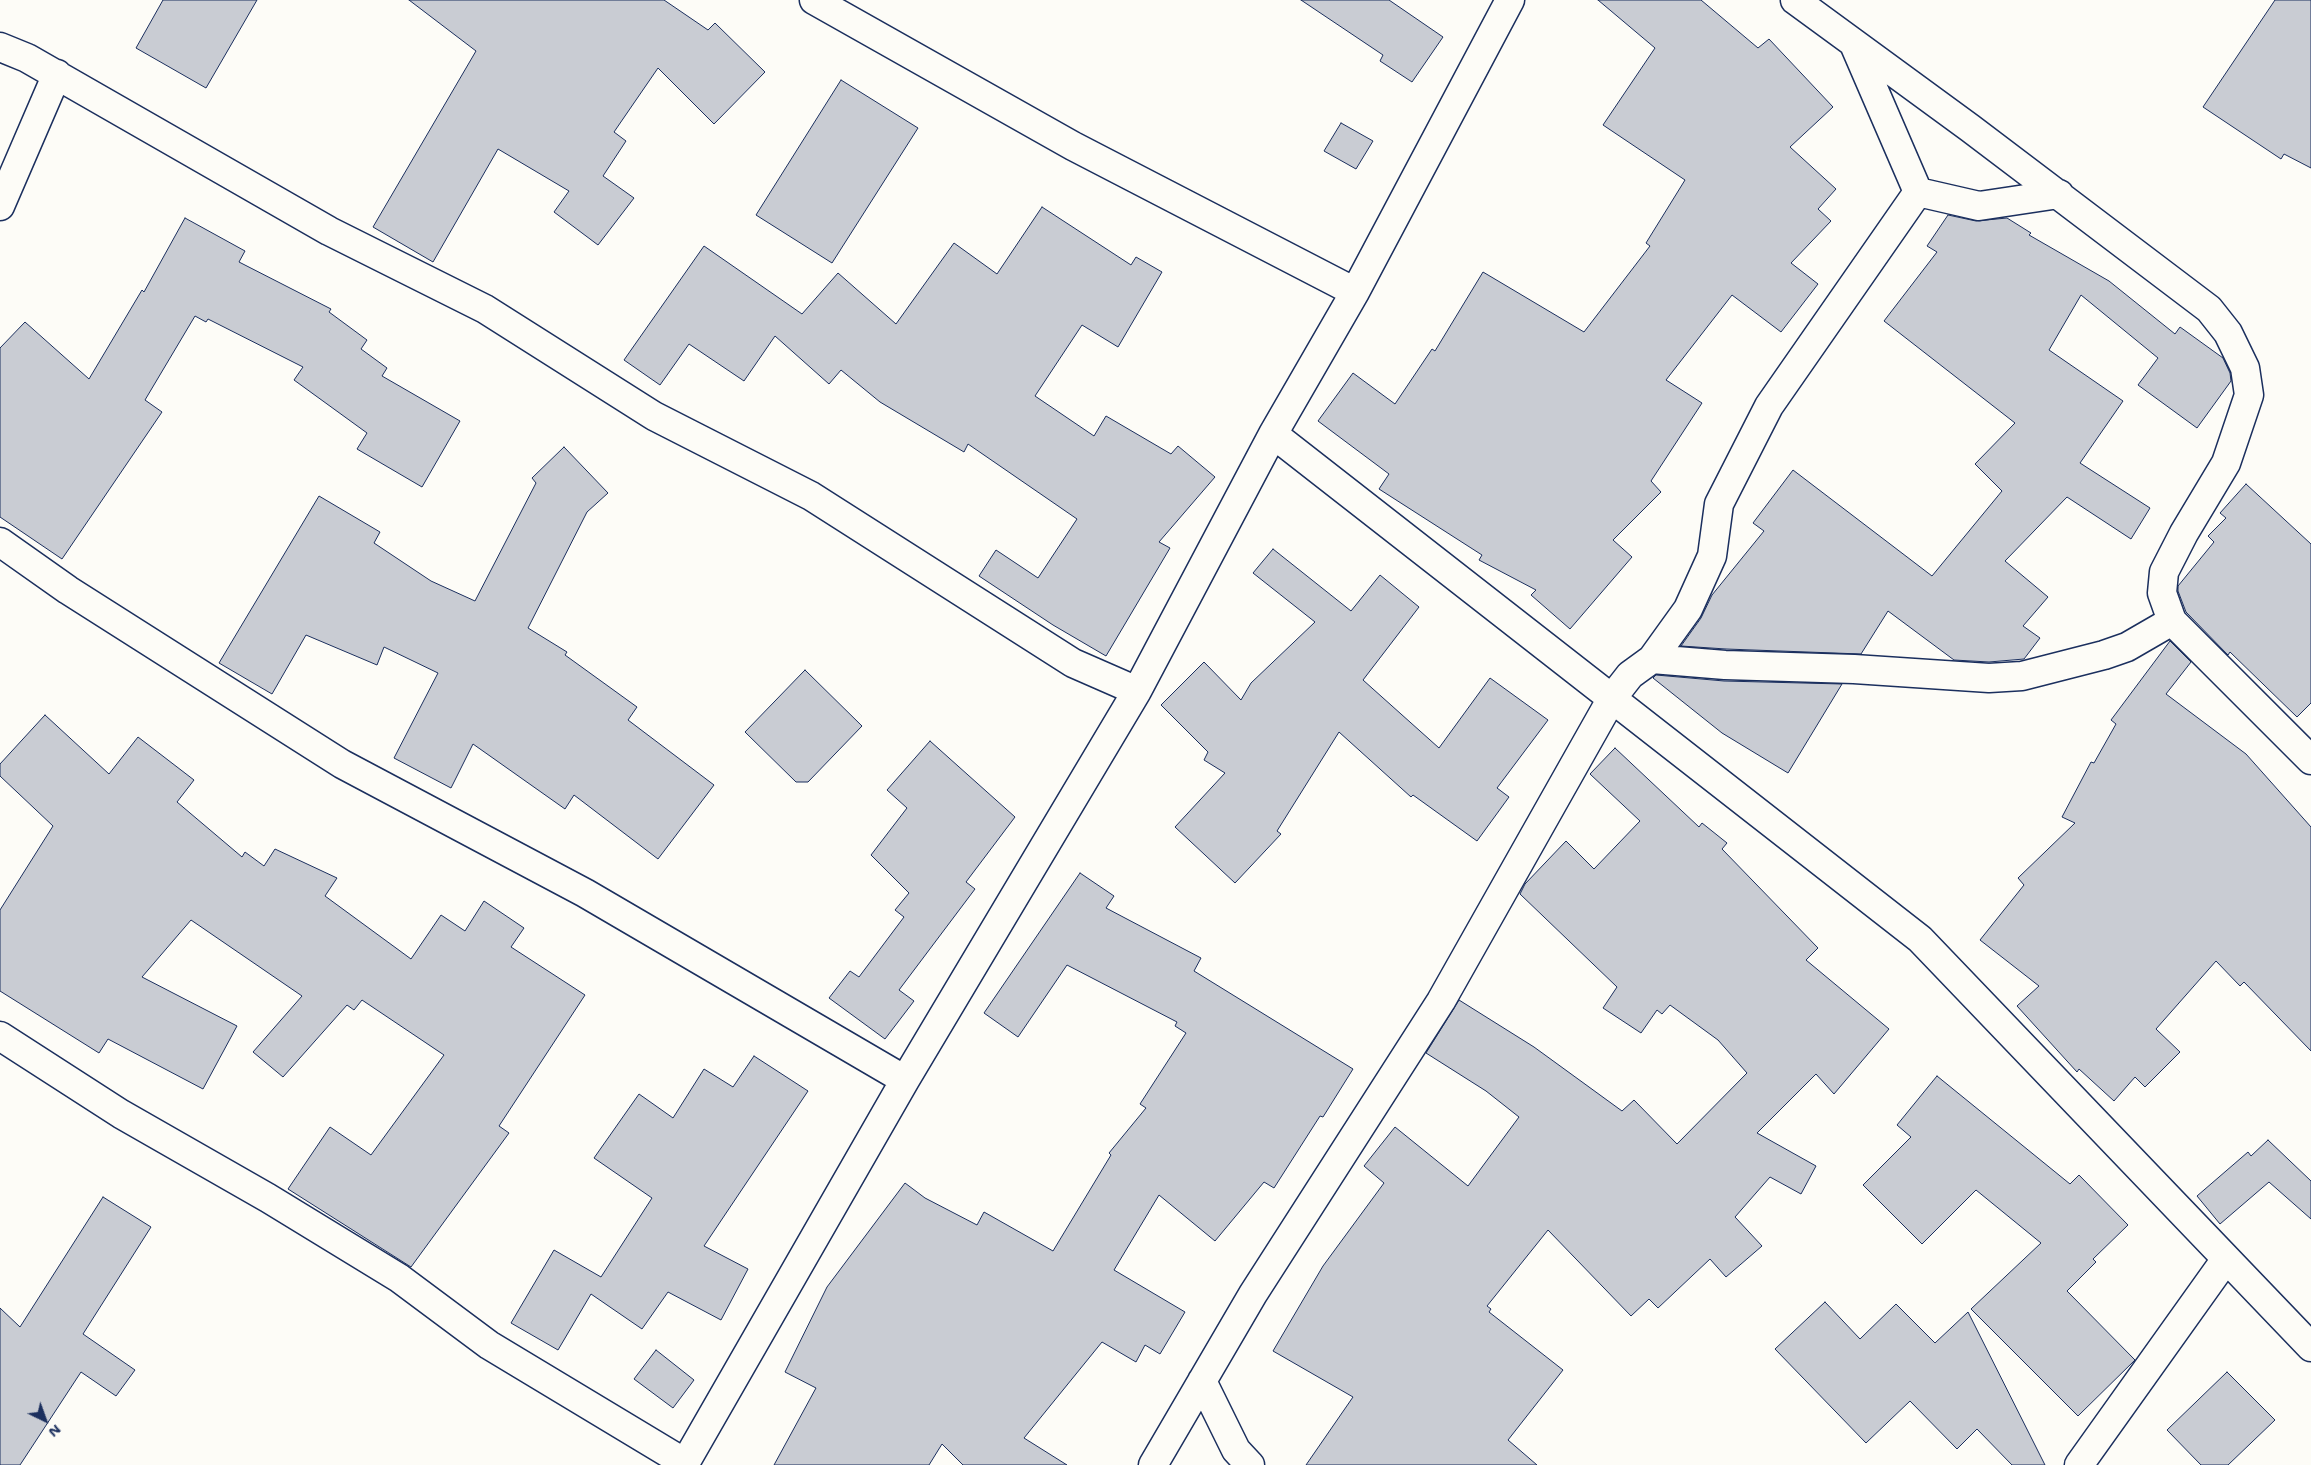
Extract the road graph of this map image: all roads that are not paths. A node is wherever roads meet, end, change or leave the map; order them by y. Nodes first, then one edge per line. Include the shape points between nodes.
1 (814, 0) edge
2 (1510, 0) edge
3 (1794, 0) edge
4 (1853, 42) junction
5 (0, 47) edge
6 (56, 74) junction
7 (1918, 192) junction
8 (2059, 194) junction
9 (0, 206) edge
10 (1355, 292) junction
11 (1273, 434) junction
12 (0, 542) edge
13 (2172, 621) junction
14 (1652, 659) junction
15 (1137, 691) junction
16 (1612, 698) junction
17 (2311, 760) edge
18 (0, 1036) edge
19 (905, 1080) junction
20 (2226, 1259) junction
21 (2311, 1347) edge
22 (1202, 1381) junction
23 (685, 1464) edge
24 (1153, 1465) edge
25 (1250, 1465) edge
26 (2078, 1465) edge

1 - 10 street via 1073,146
2 - 10 street
3 - 4 street
4 - 7 street
4 - 8 street
5 - 6 street
6 - 9 street
6 - 15 street via 329,231 485,309 654,416 811,496 1073,663
7 - 8 street via 1979,206
7 - 14 street via 1769,406 1719,504 1712,556 1688,609
8 - 13 street via 2209,309 2228,333 2244,368 2248,395 2226,463 2164,572 2162,593
10 - 11 street
11 - 15 street
11 - 16 street
12 - 19 street via 68,590 342,764 585,893
13 - 14 street via 2127,647 2022,676 1989,678
13 - 17 street
14 - 16 street via 1630,675
15 - 19 street
16 - 20 street via 1920,939
16 - 22 street via 1441,1001 1253,1294
18 - 23 street via 121,1114 400,1278 489,1345
19 - 23 street
20 - 21 street
20 - 26 street
22 - 24 street
22 - 25 street via 1236,1450

